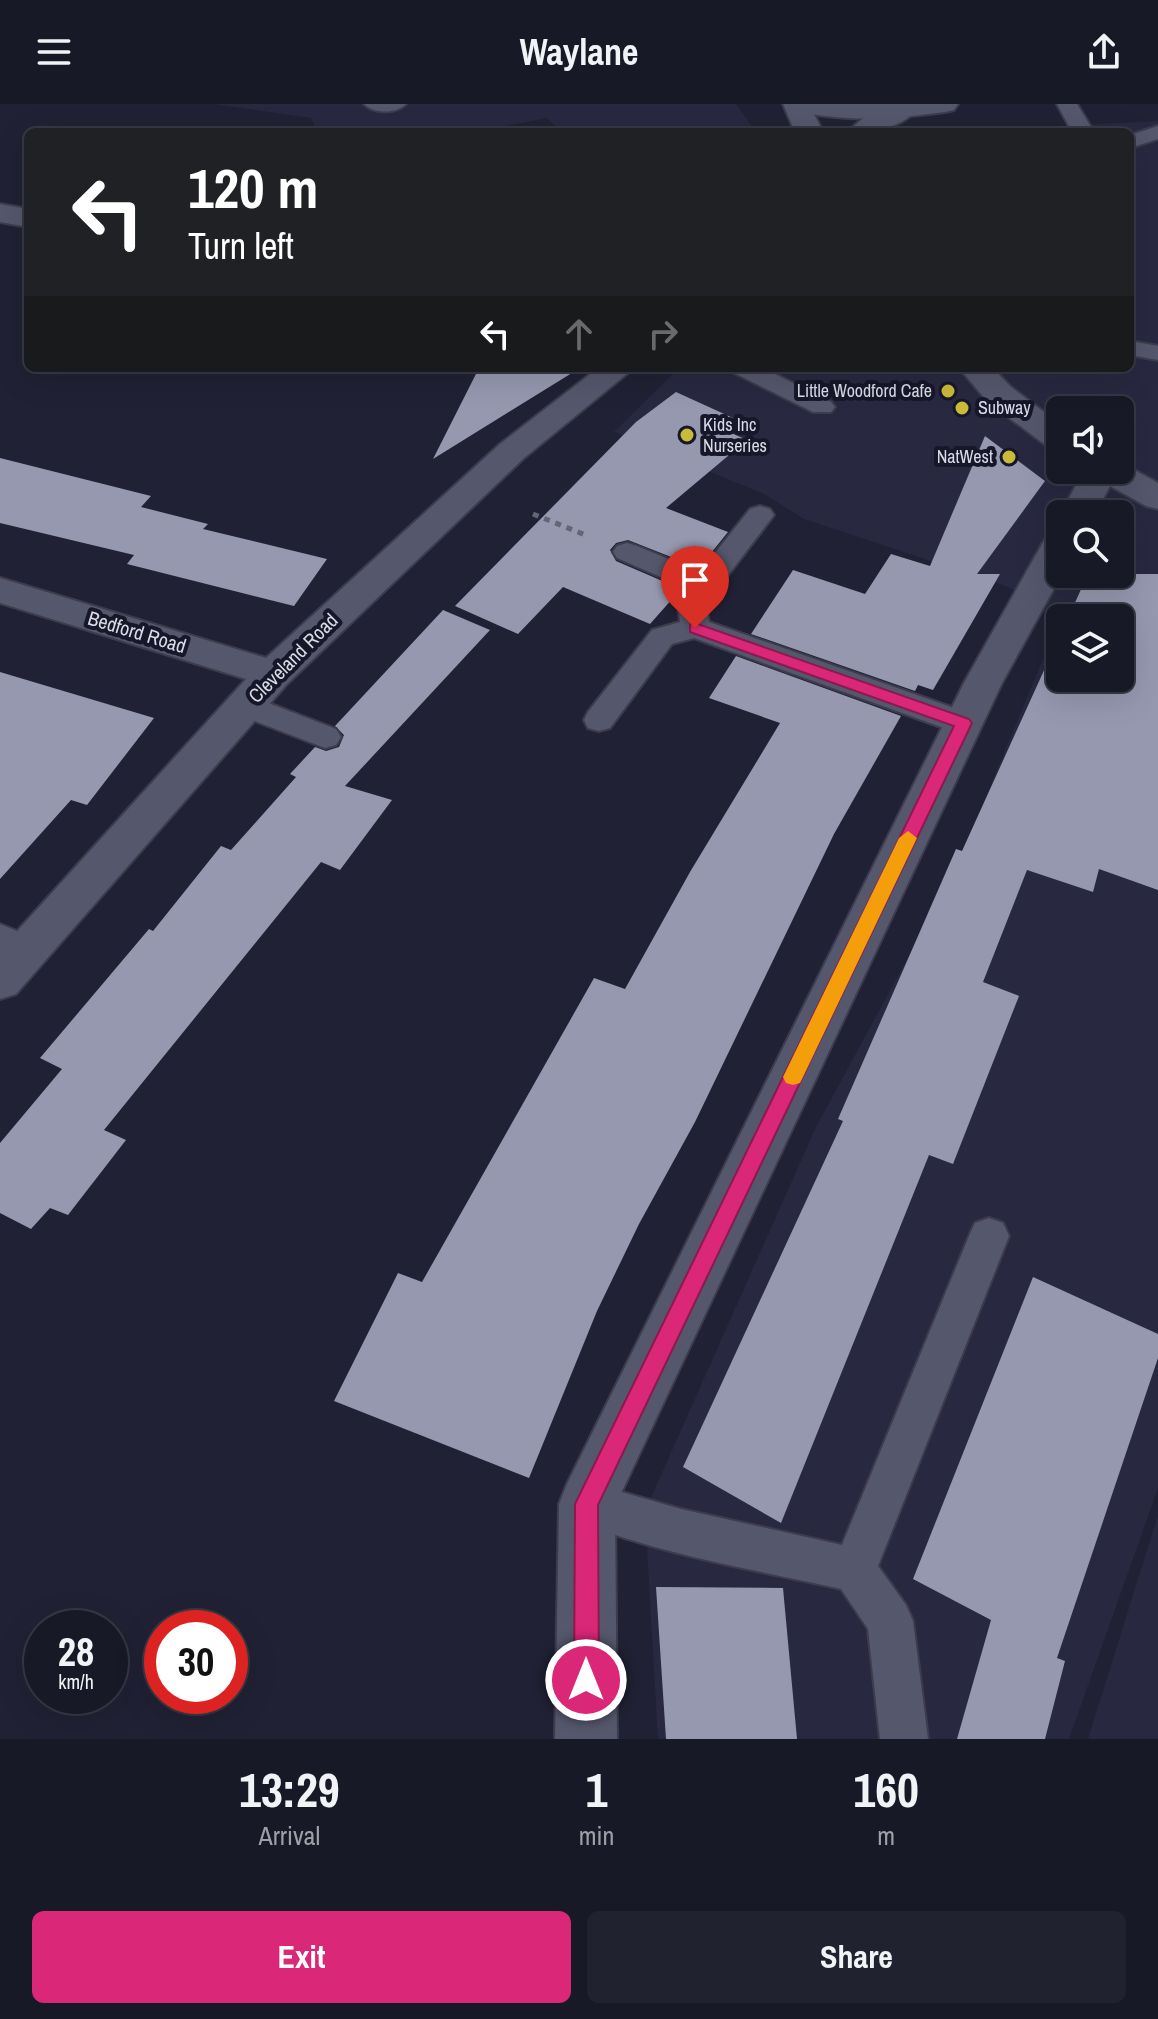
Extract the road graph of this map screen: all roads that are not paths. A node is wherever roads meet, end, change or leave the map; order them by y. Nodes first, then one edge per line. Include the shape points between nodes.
1 (374, 104) edge
2 (396, 104) edge
3 (799, 104) edge
4 (945, 104) edge
5 (1067, 104) edge
6 (902, 110) junction
7 (808, 128) edge
8 (867, 128) edge
9 (1081, 128) edge
10 (1158, 132) edge
11 (1134, 141) edge
12 (0, 213) edge
13 (24, 217) edge
14 (1134, 349) edge
15 (1158, 353) edge
16 (613, 372) edge
17 (751, 372) edge
18 (979, 372) edge
19 (822, 407) dead end
20 (1046, 429) edge
21 (1133, 484) edge
22 (1158, 498) edge
23 (760, 515) dead end
24 (627, 552) road end
25 (1046, 570) edge
26 (705, 585) junction
27 (0, 590) edge
28 (695, 628) junction
29 (273, 674) junction
30 (245, 705) junction
31 (599, 720) dead end
32 (963, 723) junction
33 (325, 737) dead end
34 (14, 944) edge
35 (0, 981) edge
36 (989, 1236) dead end
37 (587, 1504) junction
38 (854, 1570) junction
39 (586, 1739) edge
40 (904, 1739) edge

1 - 2 lane
3 - 6 street via 841,111
3 - 7 street
4 - 6 street
5 - 9 lane
6 - 8 street
10 - 11 lane
12 - 13 street
14 - 15 lane
16 - 29 street, Cleveland Road via 512,451
17 - 19 lane
18 - 20 street
21 - 22 street
23 - 26 lane
24 - 26 lane
25 - 32 street
26 - 28 lane via 692,604
27 - 29 street, Bedford Road
28 - 31 lane via 662,637
28 - 32 lane
29 - 30 street, Cleveland Road
30 - 33 lane
30 - 34 street, Cleveland Road
32 - 37 street
34 - 35 street, Cleveland Road
36 - 38 lane
37 - 38 lane
37 - 39 street
38 - 40 lane via 890,1621

